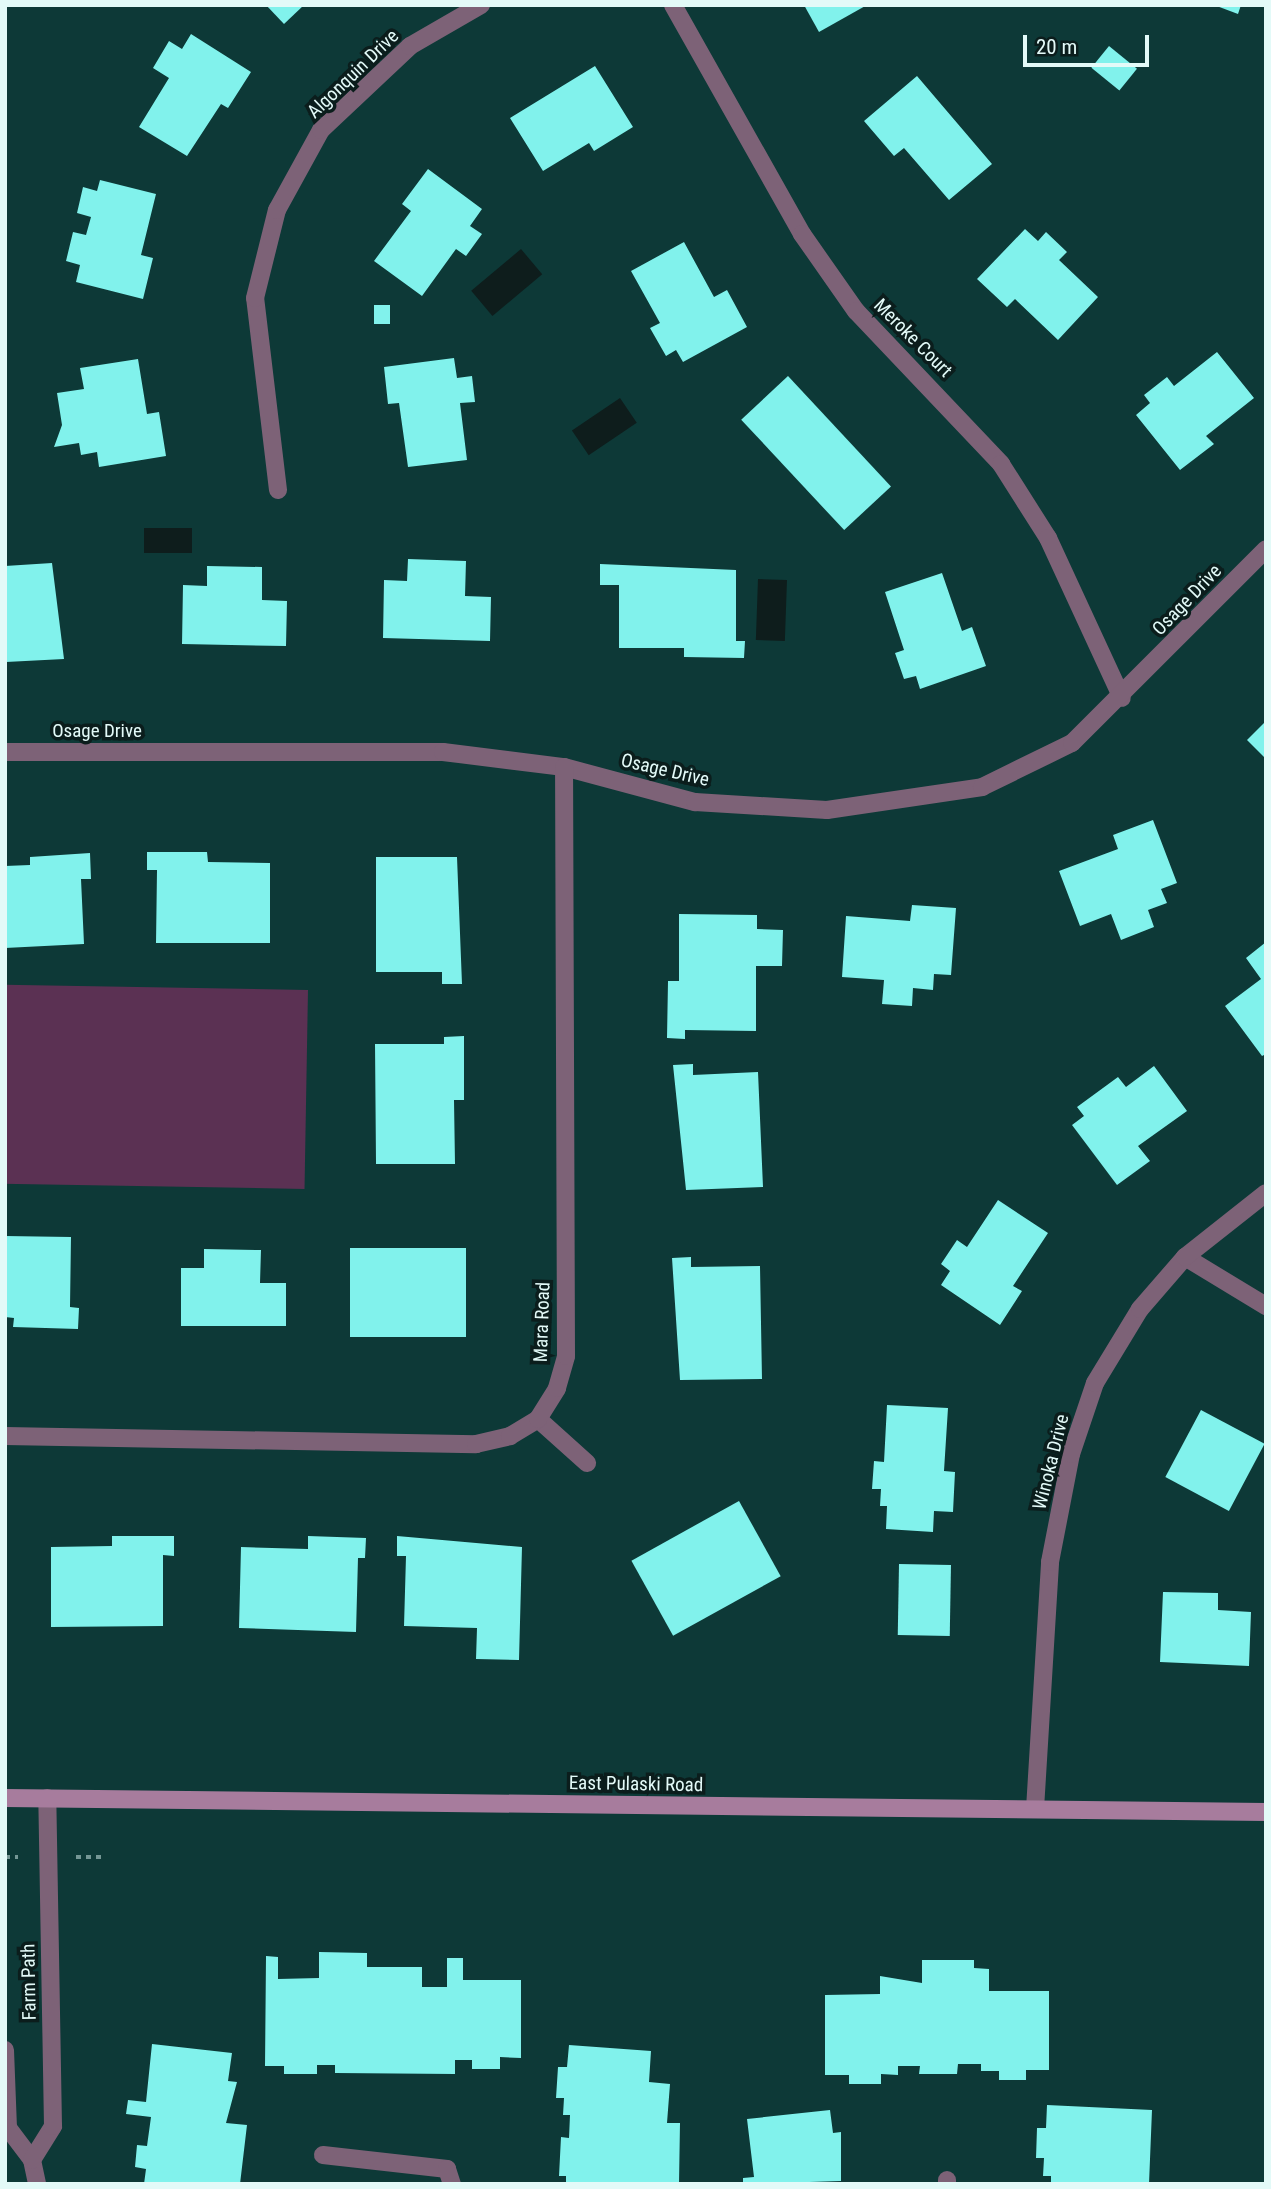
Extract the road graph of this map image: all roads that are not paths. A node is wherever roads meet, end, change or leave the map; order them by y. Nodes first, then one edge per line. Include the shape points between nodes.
1 (481, 5) edge
2 (673, 5) edge
3 (278, 490) dead end
4 (1266, 549) edge
5 (1122, 698) junction
6 (5, 752) edge
7 (564, 767) junction
8 (1266, 1194) edge
9 (1185, 1257) junction
10 (1266, 1306) edge
11 (538, 1419) junction
12 (5, 1436) edge
13 (587, 1463) dead end
14 (5, 1798) edge
15 (47, 1798) junction
16 (1035, 1809) junction
17 (1266, 1812) edge
18 (5, 2050) edge
19 (323, 2155) dead end
20 (32, 2160) junction
21 (37, 2184) edge
22 (452, 2184) edge

1 - 3 street, Algonquin Drive via 410,46 321,130 277,210 256,298
2 - 5 street, Meroke Court via 802,234 848,300 1007,474 1048,538
4 - 5 street, Osage Drive
5 - 7 street, Osage Drive via 1072,743 982,788 827,810 695,802
6 - 7 street, Osage Drive via 443,752
7 - 11 street, Mara Road via 565,1356 557,1388
8 - 9 street, Winoka Drive
9 - 10 street
9 - 16 street, Winoka Drive via 1140,1309 1095,1382 1071,1454 1050,1562
11 - 12 street, Mara Road via 510,1436 476,1444
11 - 13 street
14 - 15 main road, East Pulaski Road
15 - 16 main road, East Pulaski Road
15 - 20 street, Farm Path via 54,2126
16 - 17 main road, East Pulaski Road
18 - 20 street via 8,2128
19 - 22 street via 447,2169
20 - 21 street

